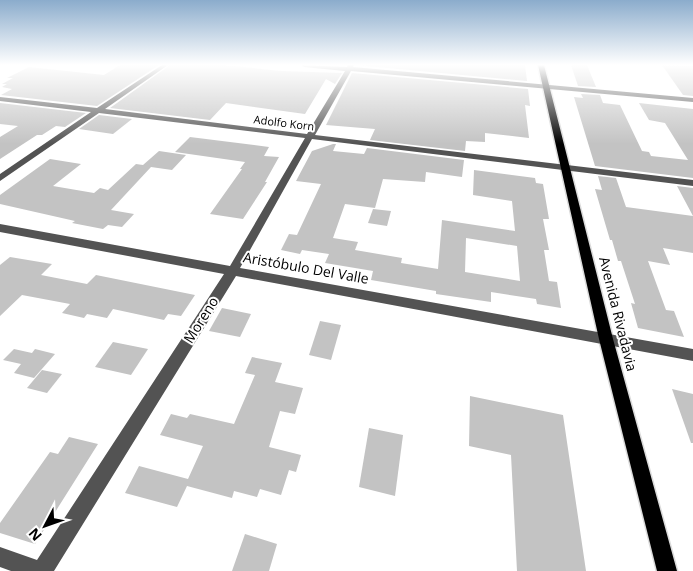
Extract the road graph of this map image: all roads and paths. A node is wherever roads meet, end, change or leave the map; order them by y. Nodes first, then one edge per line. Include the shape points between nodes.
1 (126, 92) edge
2 (336, 92) edge
3 (547, 92) edge
4 (605, 92) edge
5 (0, 99) edge
6 (693, 100) edge
7 (98, 111) junction
8 (309, 138) junction
9 (566, 168) junction
10 (0, 178) edge
11 (693, 184) edge
12 (0, 228) edge
13 (233, 270) junction
14 (606, 339) junction
15 (693, 355) edge
16 (0, 557) edge
17 (41, 571) edge
18 (667, 571) edge

1 - 7 street
2 - 8 street, Moreno
3 - 9 main road, Avenida Rivadavia
4 - 6 street
5 - 7 street, Adolfo Korn
7 - 8 street, Adolfo Korn
7 - 10 street
8 - 9 street, Adolfo Korn
8 - 13 street, Moreno
9 - 11 street, Adolfo Korn
9 - 14 main road, Avenida Rivadavia
12 - 13 street, Aristóbulo Del Valle
13 - 14 street, Aristóbulo Del Valle
13 - 17 street, Moreno
14 - 15 street, Aristóbulo Del Valle
14 - 18 main road, Avenida Rivadavia
16 - 17 street

